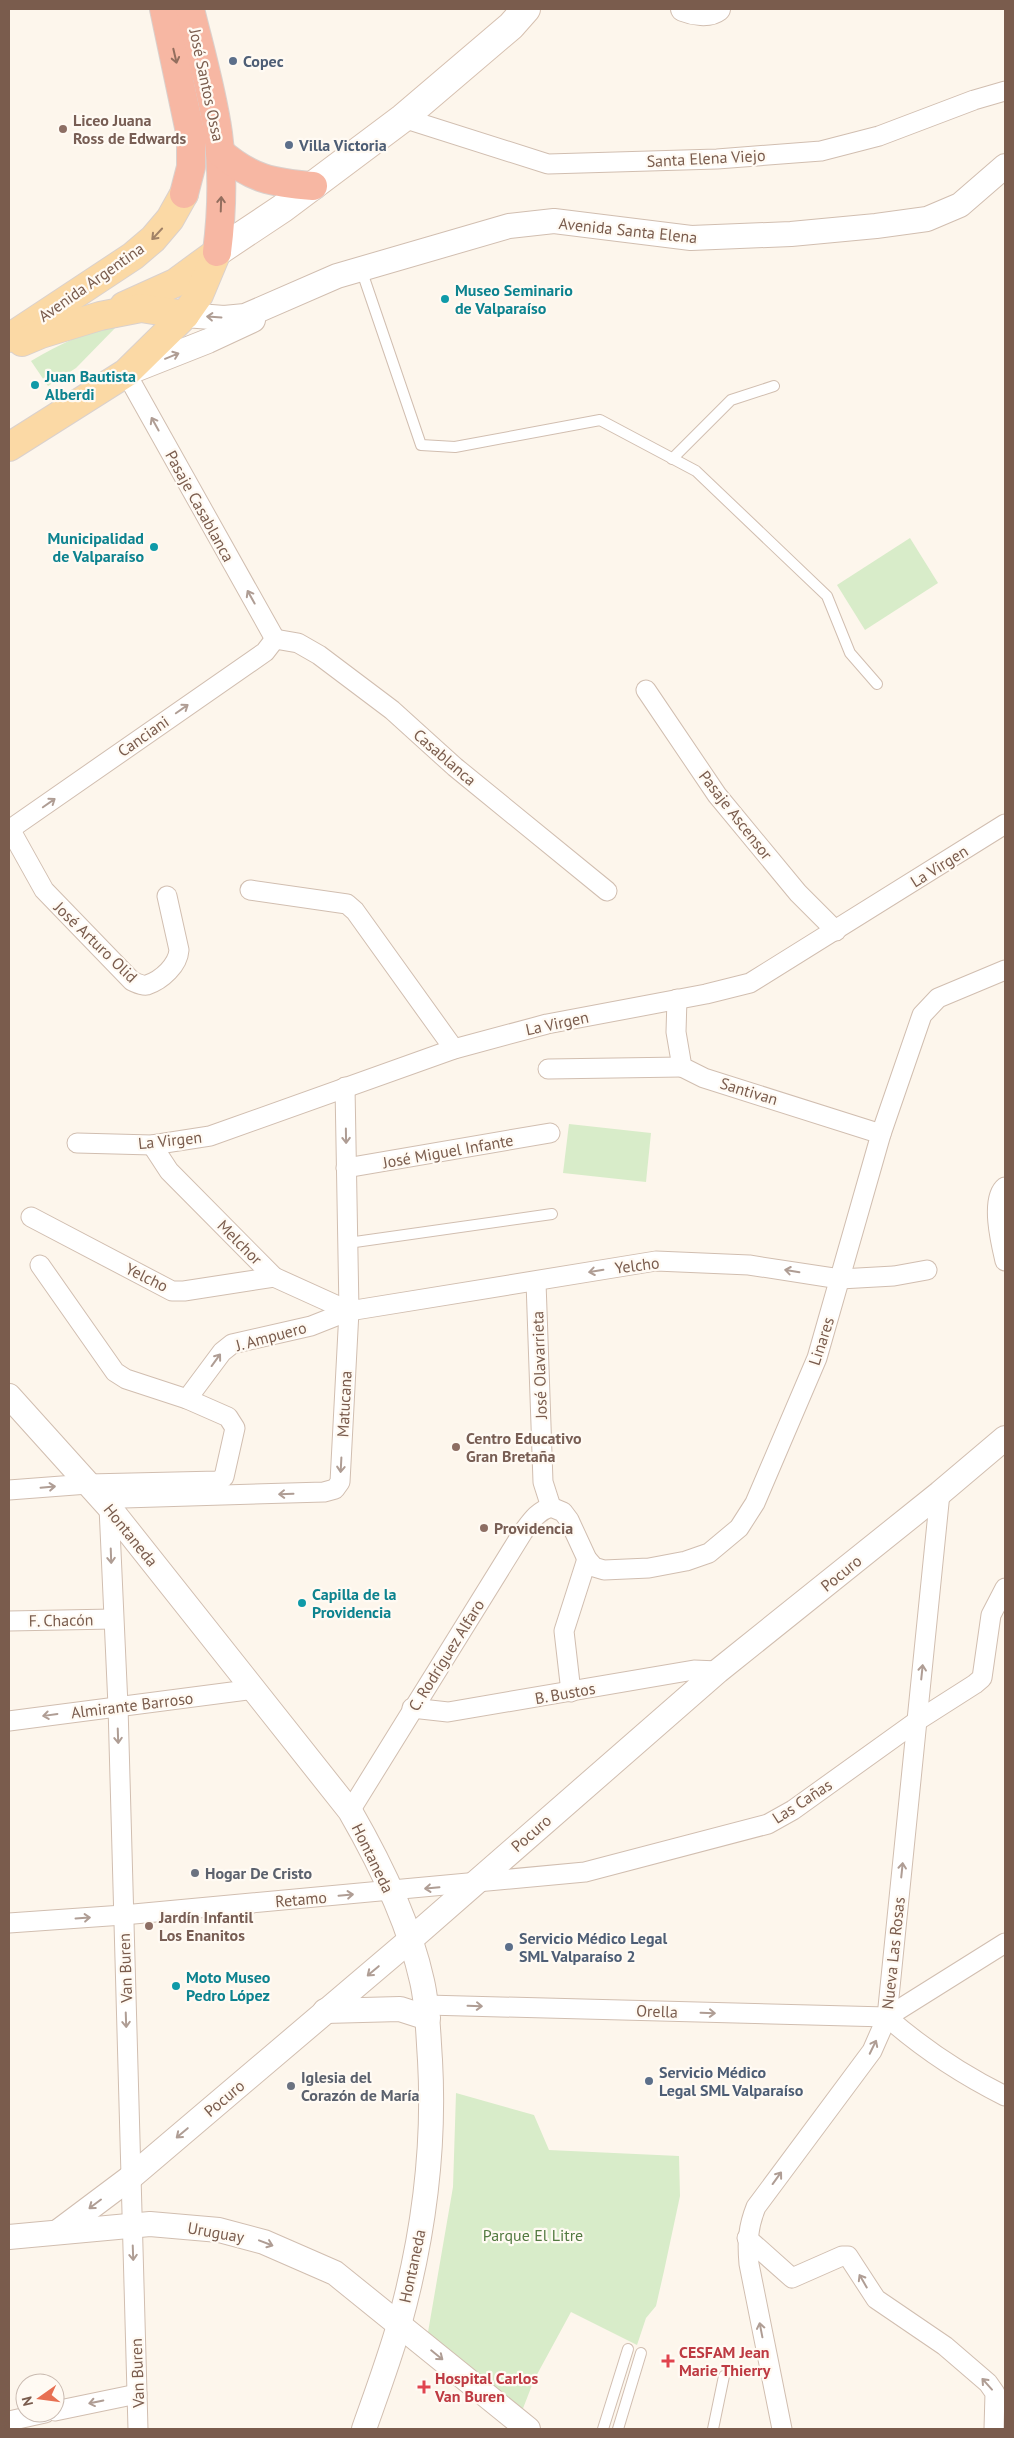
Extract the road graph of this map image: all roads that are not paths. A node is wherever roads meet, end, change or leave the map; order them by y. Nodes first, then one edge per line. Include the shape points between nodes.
1 (164, 9) edge
2 (190, 9) edge
3 (526, 9) edge
4 (683, 9) edge
5 (718, 9) edge
6 (1005, 91) edge
7 (404, 118) junction
8 (220, 152) junction
9 (1005, 166) edge
10 (313, 186) junction
11 (184, 194) joint
12 (217, 252) junction
13 (361, 269) junction
14 (276, 304) junction
15 (185, 315) junction
16 (100, 316) junction
17 (9, 338) edge
18 (9, 348) edge
19 (126, 373) junction
20 (774, 386) dead end
21 (9, 447) edge
22 (672, 459) junction
23 (275, 639) junction
24 (877, 684) dead end
25 (646, 690) dead end
26 (1005, 824) edge
27 (10, 830) edge
28 (250, 890) dead end
29 (607, 891) dead end
30 (168, 896) dead end
31 (836, 931) junction
32 (1005, 970) edge
33 (677, 999) junction
34 (454, 1049) junction
35 (682, 1067) junction
36 (548, 1070) dead end
37 (345, 1087) junction
38 (550, 1133) dead end
39 (882, 1134) junction
40 (77, 1144) dead end
41 (152, 1145) junction
42 (346, 1168) junction
43 (1005, 1187) edge
44 (552, 1214) dead end
45 (30, 1217) dead end
46 (348, 1243) junction
47 (1005, 1260) edge
48 (40, 1265) dead end
49 (927, 1270) dead end
50 (274, 1277) junction
51 (840, 1279) junction
52 (536, 1282) junction
53 (349, 1311) junction
54 (9, 1396) edge
55 (187, 1399) junction
56 (1005, 1438) edge
57 (88, 1484) junction
58 (9, 1490) edge
59 (940, 1493) junction
60 (109, 1507) junction
61 (551, 1507) junction
62 (586, 1559) junction
63 (1005, 1588) edge
64 (113, 1619) junction
65 (9, 1622) edge
66 (718, 1671) junction
67 (255, 1689) junction
68 (571, 1692) junction
69 (118, 1706) junction
70 (412, 1708) junction
71 (9, 1721) edge
72 (917, 1721) junction
73 (350, 1811) junction
74 (473, 1884) junction
75 (391, 1891) junction
76 (124, 1915) junction
77 (9, 1923) edge
78 (410, 1940) junction
79 (1005, 1943) edge
80 (325, 2011) junction
81 (427, 2011) junction
82 (886, 2017) junction
83 (1005, 2096) edge
84 (131, 2177) junction
85 (132, 2224) junction
86 (59, 2232) junction
87 (9, 2237) edge
88 (747, 2238) junction
89 (399, 2325) junction
90 (628, 2350) dead end
91 (641, 2353) dead end
92 (724, 2376) dead end
93 (137, 2394) junction
94 (65, 2409) edge
95 (138, 2429) edge
96 (364, 2429) edge
97 (528, 2429) edge
98 (603, 2429) edge
99 (618, 2429) edge
100 (713, 2429) edge
101 (782, 2429) edge
102 (994, 2429) edge

1 -> 11 highway, José Santos Ossa via 191,137 191,167
2 - 8 highway, José Santos Ossa via 213,102
3 - 7 main road
4 - 5 street via 698,13
6 - 7 street, Santa Elena Viejo via 879,136 821,151 717,159 548,164
7 - 10 main road
8 - 10 highway via 259,178
12 -> 8 highway, José Santos Ossa
9 - 13 street, Avenida Santa Elena via 960,206 927,219 790,234 691,238 554,221 509,226
10 - 12 main road
11 -> 17 main road, Avenida Argentina via 170,220 133,256
12 - 15 main road via 199,295
12 - 16 main road via 175,283
13 - 14 street, Avenida Santa Elena via 337,276
13 - 22 lane via 421,445 455,447 600,420
14 -> 15 street, Avenida Santa Elena via 245,316
19 -> 14 street, Avenida Santa Elena via 246,324
15 - 16 main road via 141,308
15 - 19 main road
16 - 18 main road via 41,334
16 - 19 main road via 128,315 143,328
19 - 21 main road
23 -> 19 street, Pasaje Casablanca
20 - 22 lane via 731,400
22 - 24 lane via 696,471 827,596 850,653
27 -> 23 street, Canciani via 265,652
23 - 29 street, Casablanca via 298,643 319,655 385,704 455,767
25 - 31 street, Pasaje Ascensor via 717,795 798,893
26 - 31 street, La Virgen
27 - 30 street, José Arturo Olid via 44,890 132,981 140,984 147,985 174,967 178,959
28 - 34 street via 347,904 355,910
31 - 33 street, La Virgen via 750,983
32 - 39 street, Linares via 938,998 922,1015
33 - 34 street, La Virgen via 547,1024
33 - 35 street via 676,1032
34 - 37 street, La Virgen
35 - 36 street
35 - 39 street, Santivan via 704,1078
37 - 41 street, La Virgen via 210,1136
37 -> 42 street, Matucana
38 - 42 street, José Miguel Infante
39 - 51 street, Linares
40 - 41 street, La Virgen
41 - 50 street, Melchor via 169,1171
42 - 46 street, Matucana
43 - 47 street via 1001,1190 997,1213
44 - 46 lane
45 - 50 street, Yelcho via 172,1290 184,1291
46 - 53 street, Matucana
48 - 55 street via 115,1372 146,1387
49 - 51 street, Yelcho via 894,1276
50 - 53 street, Melchor
51 -> 52 street, Yelcho via 749,1265 656,1261
51 - 62 street, Linares via 817,1358 755,1503 739,1528 709,1553 663,1566 604,1570 594,1567
52 - 53 street, Yelcho
52 - 61 street, José Olavarrieta via 544,1482
55 -> 53 street, J. Ampuero via 222,1352 232,1344 311,1326
53 -> 60 street, Matucana via 340,1482 335,1489 293,1494 124,1498 115,1500
54 - 57 street, Hontaneda
55 - 57 street via 228,1416 232,1421 235,1428 224,1477 218,1481
56 - 59 street, Pocuro
58 -> 57 street
57 - 60 street, Hontaneda
59 - 66 street, Pocuro
72 -> 59 street, Nueva Las Rosas
60 -> 64 street, Van Buren
60 - 67 street, Hontaneda
61 - 62 street via 563,1512 569,1520
61 - 70 street, C. Rodríguez Alfaro via 534,1517 523,1532
62 - 68 street via 564,1631
63 - 72 street, Las Cañas via 991,1614 982,1678
64 - 65 street, F. Chacón
64 - 69 street, Van Buren
66 - 68 street, B. Bustos via 694,1670
66 - 74 street, Pocuro
67 - 69 street, Almirante Barroso
67 - 73 street, Hontaneda
68 - 70 street, B. Bustos via 448,1712
69 -> 71 street, Almirante Barroso
69 -> 76 street, Van Buren
70 - 73 street, C. Rodríguez Alfaro
72 - 74 street, Las Cañas via 793,1810 768,1824 585,1872
82 -> 72 street, Nueva Las Rosas
73 - 75 street, Hontaneda
74 -> 75 street, Retamo
74 - 78 street, Pocuro
76 -> 75 street, Retamo
75 - 78 street, Hontaneda
77 -> 76 street, Retamo
76 -> 84 street, Van Buren
78 -> 80 street, Pocuro
78 - 81 street, Hontaneda
79 - 82 street
80 - 81 street
80 -> 84 street, Pocuro
81 -> 82 street, Orella
81 - 89 street, Hontaneda via 432,2101 430,2159 418,2239
82 - 83 street via 907,2035
88 -> 82 street, Nueva Las Rosas via 756,2207 872,2051
84 - 85 street, Van Buren
84 -> 86 street, Pocuro
85 - 86 street, Uruguay
85 -> 89 street, Uruguay via 219,2230 264,2242 335,2273
85 -> 93 street, Van Buren
86 - 87 street, Uruguay
101 -> 88 street, Nueva Las Rosas via 749,2264
102 -> 88 street via 995,2393 988,2383 945,2346 876,2298 848,2256 792,2278
89 - 96 street, Hontaneda
89 -> 97 street, Uruguay
90 - 98 lane
91 - 99 lane
92 - 100 lane
93 -> 94 street
93 - 95 street, Van Buren

